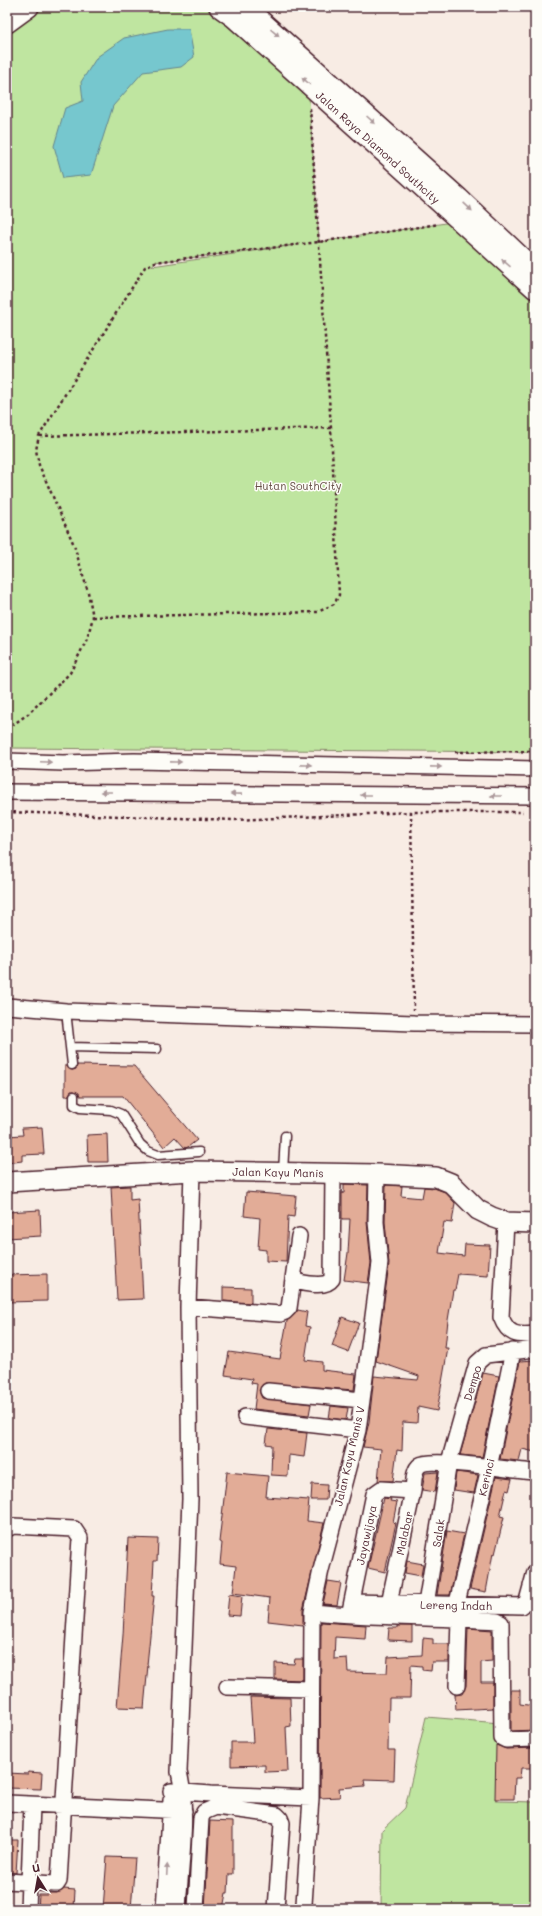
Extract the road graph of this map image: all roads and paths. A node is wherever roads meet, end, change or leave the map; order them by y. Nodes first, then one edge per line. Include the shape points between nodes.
1 (29, 7) edge
2 (219, 7) edge
3 (246, 7) edge
4 (7, 23) edge
5 (310, 107) dead end
6 (460, 222) junction
7 (319, 242) junction
8 (535, 270) edge
9 (535, 289) edge
10 (331, 428) junction
11 (39, 436) junction
12 (93, 617) junction
13 (7, 729) edge
14 (7, 761) edge
15 (535, 769) edge
16 (7, 792) edge
17 (411, 795) junction
18 (535, 796) edge
19 (7, 812) edge
20 (411, 812) junction
21 (527, 812) dead end
22 (7, 1006) edge
23 (66, 1011) junction
24 (414, 1023) junction
25 (535, 1024) edge
26 (70, 1047) junction
27 (157, 1049) dead end
28 (72, 1065) dead end
29 (74, 1096) dead end
30 (285, 1136) dead end
31 (199, 1152) dead end
32 (192, 1171) junction
33 (283, 1172) junction
34 (333, 1173) junction
35 (378, 1174) junction
36 (7, 1182) edge
37 (506, 1222) junction
38 (535, 1224) edge
39 (300, 1236) dead end
40 (293, 1282) junction
41 (188, 1307) junction
42 (535, 1334) edge
43 (535, 1349) edge
44 (513, 1351) junction
45 (268, 1391) dead end
46 (362, 1400) junction
47 (245, 1417) dead end
48 (358, 1430) junction
49 (449, 1462) junction
50 (489, 1468) junction
51 (535, 1472) edge
52 (413, 1491) junction
53 (7, 1529) edge
54 (535, 1572) edge
55 (389, 1603) junction
56 (457, 1603) junction
57 (426, 1604) junction
58 (350, 1609) junction
59 (312, 1612) junction
60 (459, 1618) junction
61 (457, 1686) dead end
62 (227, 1687) dead end
63 (310, 1689) junction
64 (535, 1739) edge
65 (178, 1791) junction
66 (311, 1798) junction
67 (7, 1804) edge
68 (32, 1804) junction
69 (63, 1806) junction
70 (177, 1810) junction
71 (7, 1880) edge
72 (28, 1882) junction
73 (304, 1904) dead end
74 (28, 1909) edge
75 (164, 1909) edge
76 (178, 1909) edge
77 (196, 1909) edge
78 (276, 1909) edge

1 - 4 street
6 -> 2 street, Jalan Raya Diamond Southcity
3 -> 8 street, Jalan Raya Diamond Southcity via 459,198
5 - 7 path
6 - 7 path
9 -> 6 street, Jalan Raya Diamond Southcity
7 - 10 path
7 - 11 path via 155,262 145,267
10 - 11 path
10 - 12 path via 339,595 334,604 318,612
11 - 12 path via 36,450 39,465 74,545
12 - 13 path via 87,639 70,673 28,714
14 -> 15 street
17 -> 16 street
18 -> 17 street
17 - 20 path
19 - 20 path via 235,820
20 - 21 path
20 - 24 path
22 - 23 street
23 - 24 street
23 - 26 lane
24 - 25 street
26 - 27 lane
26 - 28 lane
29 - 31 lane via 74,1104 80,1108 111,1110 121,1114 140,1144 148,1151 158,1155
30 - 33 lane
32 - 33 street, Jalan Kayu Manis
32 - 36 street, Jalan Kayu Manis
32 - 41 street
33 - 34 street, Jalan Kayu Manis
34 - 35 street, Jalan Kayu Manis
34 - 40 street via 332,1279 324,1285
35 - 37 street, Jalan Kayu Manis via 443,1179 451,1183 478,1210
35 - 46 street, Jalan Kayu Manis V via 376,1222 380,1263
37 - 38 street, Jalan Kayu Manis
37 - 42 street via 501,1317 505,1327 512,1333
39 - 40 street
40 - 41 street via 289,1308 280,1314
41 - 65 street via 190,1498
43 - 44 street, Dempo
44 - 49 street, Dempo via 486,1355 477,1363
44 - 50 street, Kerinci
45 - 46 street
46 - 48 street, Jalan Kayu Manis V
47 - 48 street
48 - 59 street, Jalan Kayu Manis V
49 - 50 street
49 - 52 street, Malabar via 421,1464 415,1472
49 - 57 street, Salak
50 - 51 street
50 - 56 street, Kerinci
52 - 55 street, Malabar
52 - 58 street, Jayawijaya via 381,1489 374,1494
53 - 69 street via 13,1526 74,1529 80,1538
54 - 56 street, Lereng Indah via 527,1601 522,1606
55 - 57 street, Lereng Indah
55 - 58 street, Lereng Indah
56 - 57 street, Lereng Indah
58 - 59 street
58 - 60 street
59 - 63 street, Jalan Kayu Manis V
60 - 61 street
60 - 64 street via 501,1623 502,1738
62 - 63 street
63 - 66 street, Jalan Kayu Manis V
65 - 66 street
65 - 70 street
66 - 73 street, Jalan Kayu Manis V
67 - 68 street
68 - 69 street
68 - 72 street
69 - 70 street
69 - 72 street via 57,1884
75 -> 70 street
70 - 76 street
71 - 72 street
72 - 74 street
77 - 78 street via 201,1818 204,1812 216,1807 280,1818 282,1822

